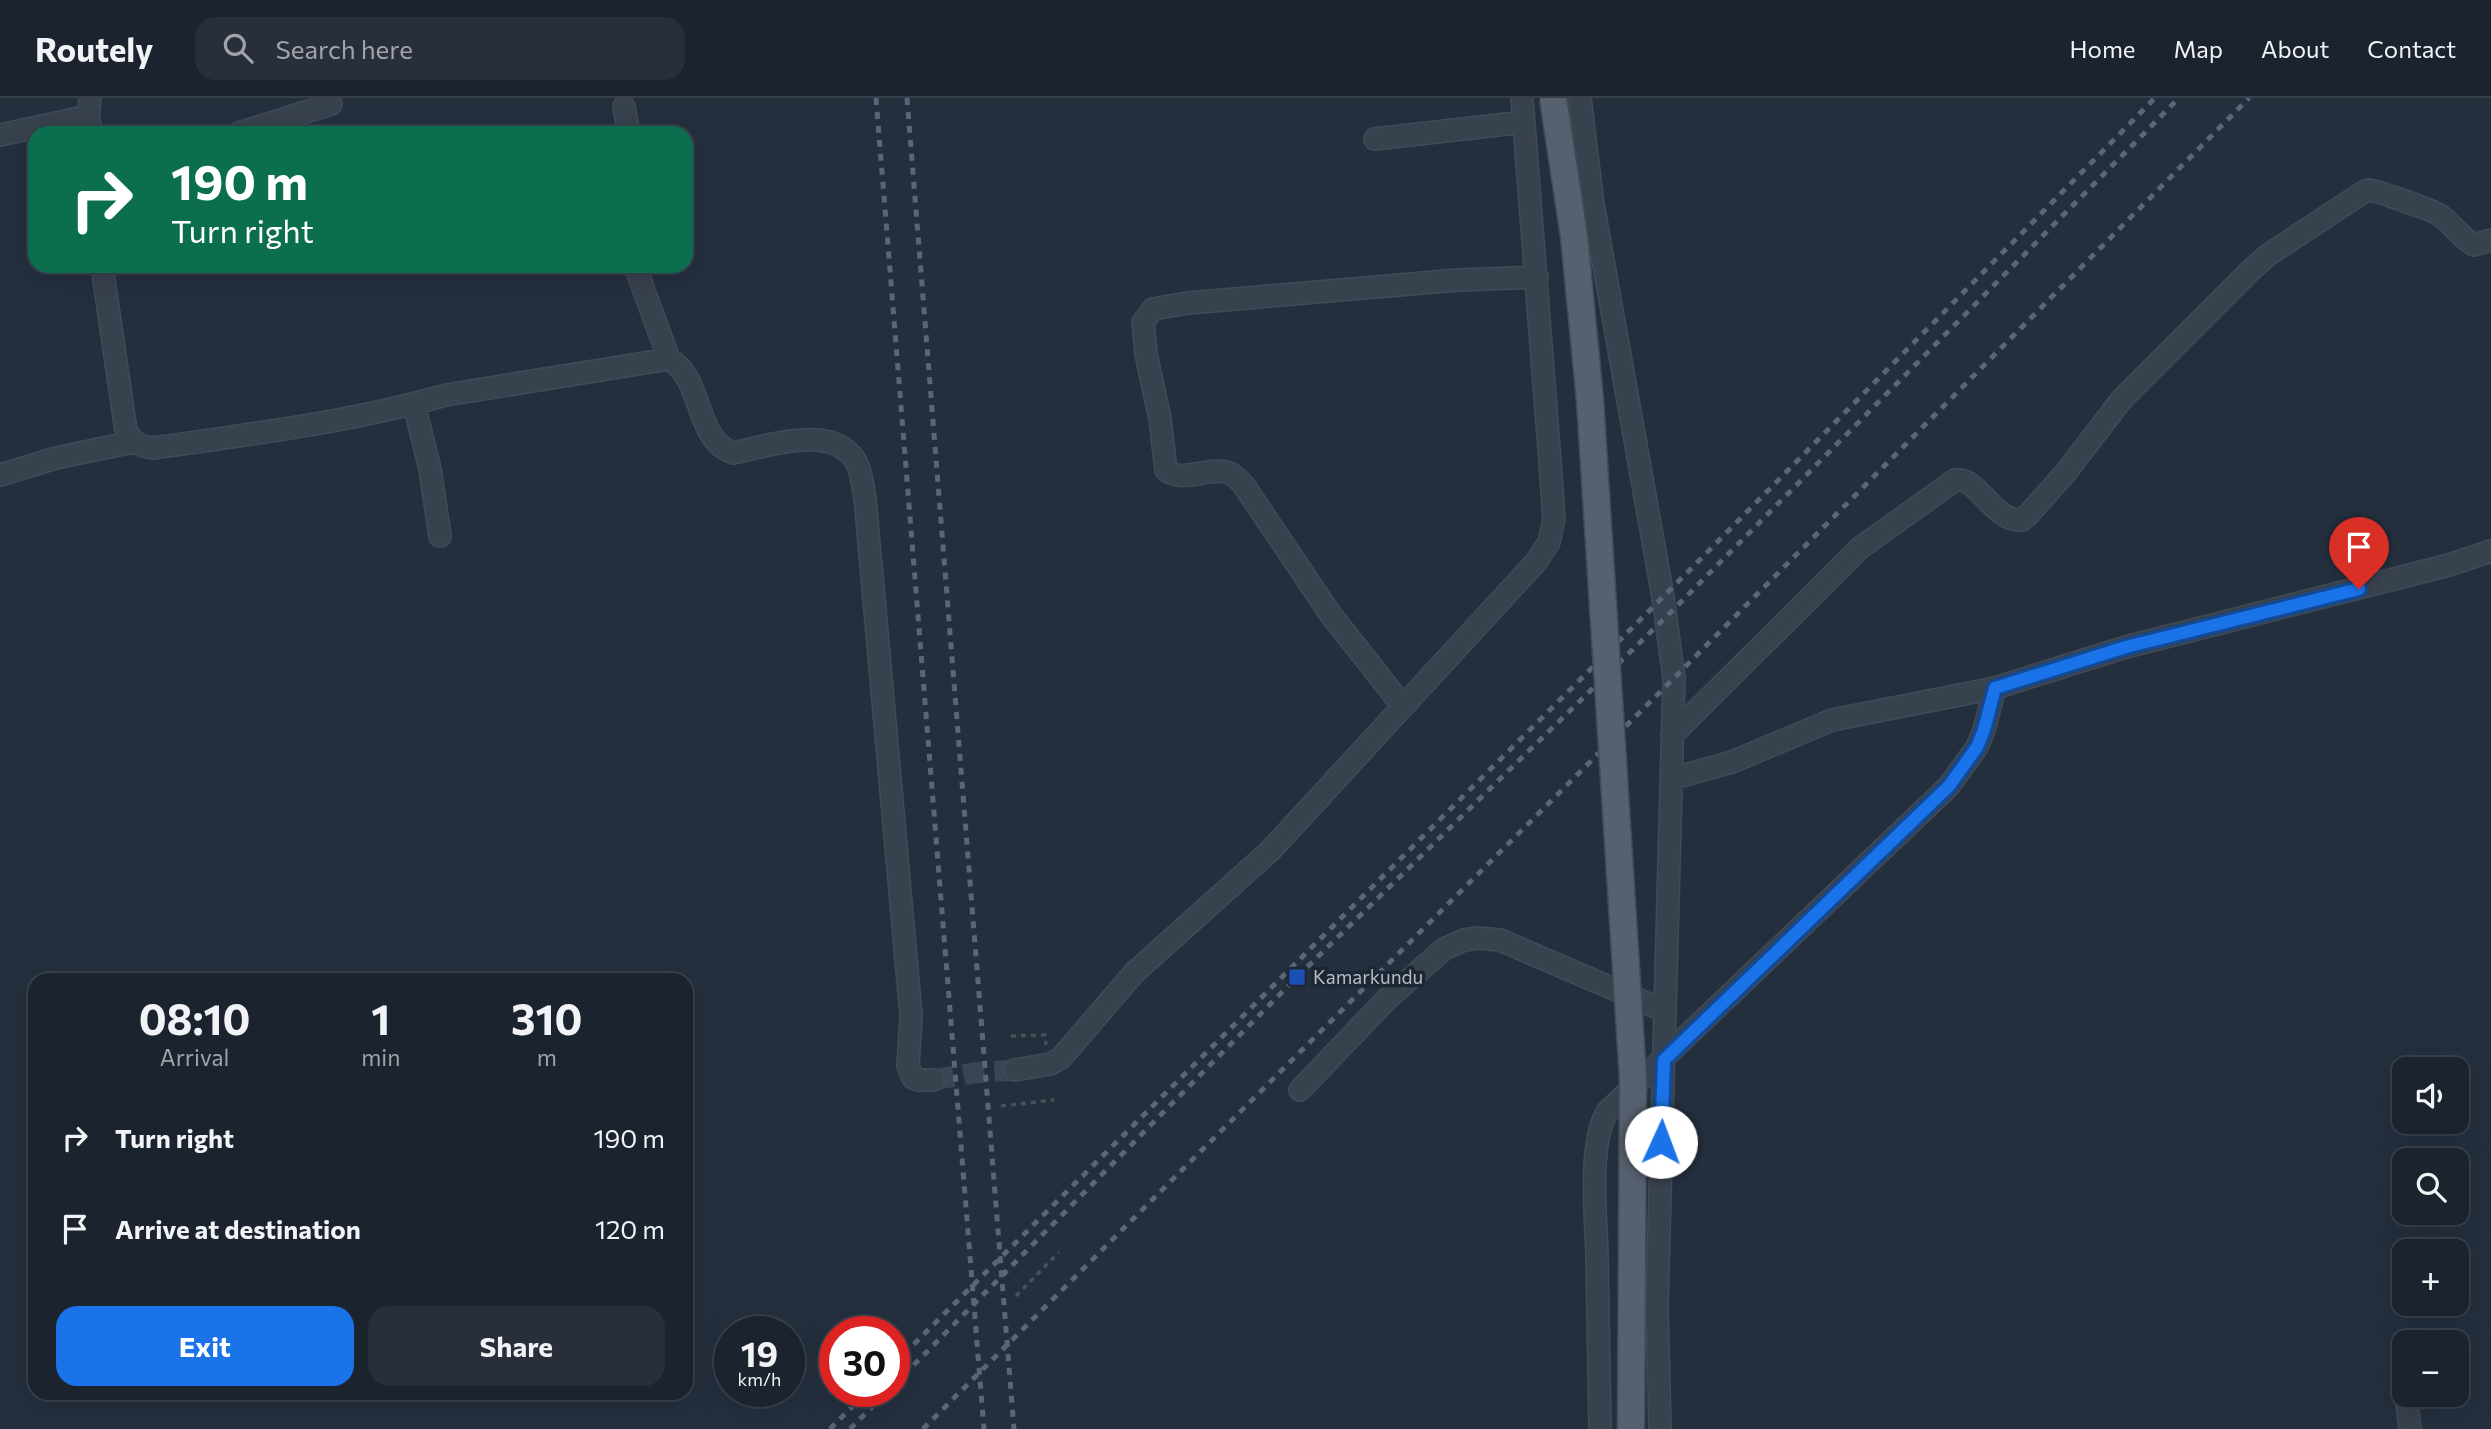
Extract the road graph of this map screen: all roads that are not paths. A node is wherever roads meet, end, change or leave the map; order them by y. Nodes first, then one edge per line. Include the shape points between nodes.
1 (90, 98) edge
2 (1522, 98) edge
3 (1553, 98) edge
4 (1580, 98) edge
5 (331, 104) dead end
6 (624, 107) dead end
7 (1524, 122) junction
8 (42, 126) edge
9 (90, 126) edge
10 (91, 126) edge
11 (261, 126) edge
12 (628, 126) edge
13 (28, 129) edge
14 (0, 135) edge
15 (1375, 139) dead end
16 (2491, 240) edge
17 (103, 273) edge
18 (638, 273) edge
19 (1537, 277) junction
20 (669, 359) junction
21 (414, 404) junction
22 (133, 442) junction
23 (0, 475) edge
24 (440, 536) dead end
25 (2491, 551) edge
26 (1995, 688) junction
27 (1402, 705) junction
28 (1672, 735) junction
29 (1671, 779) junction
30 (1665, 1011) junction
31 (1664, 1060) junction
32 (1015, 1070) tunnel mouth
33 (933, 1080) tunnel mouth
34 (1300, 1090) dead end
35 (2407, 1407) edge
36 (1600, 1429) edge
37 (1631, 1429) edge
38 (1660, 1429) edge
39 (2410, 1429) edge

1 - 10 street
2 - 7 street
3 - 37 main road, bridge via 1574,236 1589,387 1630,1024
4 - 28 street via 1593,204 1666,617 1674,678
5 - 11 street
6 - 12 street
7 - 15 street
7 - 19 street
8 - 9 street via 79,118
13 - 14 street
16 - 28 street via 2474,245 2430,208 2378,191 2359,195 2251,270 2122,399 2022,520 2008,518 1966,481 1955,480 1860,548
17 - 22 street via 126,431
18 - 20 street
19 - 27 street via 1554,519 1549,542 1536,562
19 - 27 street via 1188,303 1153,309 1143,322 1166,470 1174,475 1222,471 1233,475 1331,615
20 - 21 street via 460,392
20 - 33 street via 686,374 721,449 733,453 810,439 829,440 846,449 858,466 865,498 909,1002 908,1066 913,1077
21 - 22 street via 316,425 153,448
21 - 24 street
22 - 23 street
25 - 26 street via 2126,647
26 - 29 street via 1832,720 1732,762
26 - 31 street via 1977,747 1949,786
27 - 32 street via 1270,851 1134,973 1061,1058 1050,1065
28 - 29 street
29 - 30 street
30 - 31 street
30 - 34 street via 1500,940 1464,940 1444,950 1387,999
31 - 36 street via 1607,1112 1597,1138
31 - 38 street via 1657,1306
35 - 39 street

